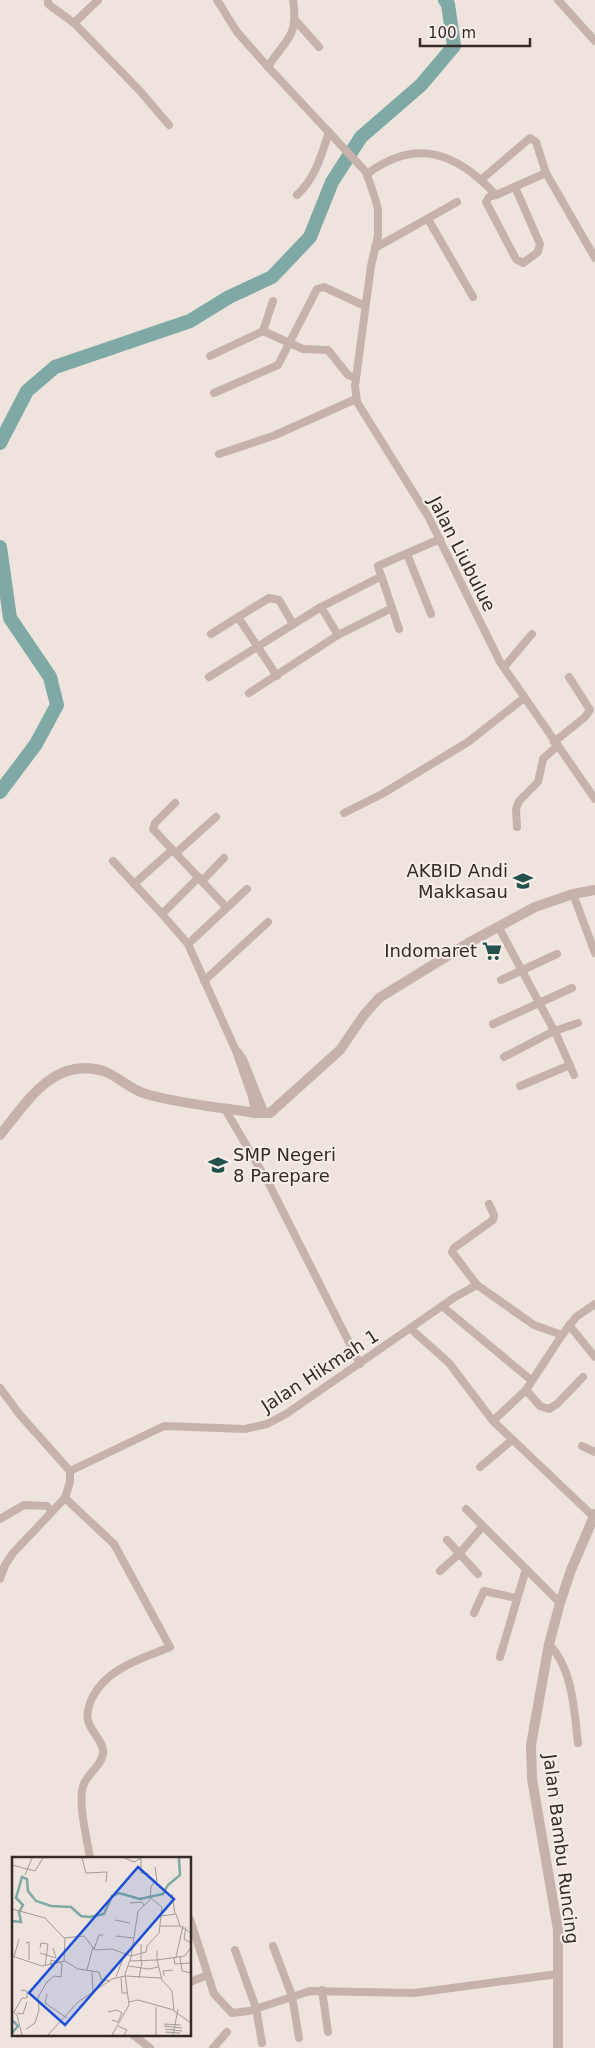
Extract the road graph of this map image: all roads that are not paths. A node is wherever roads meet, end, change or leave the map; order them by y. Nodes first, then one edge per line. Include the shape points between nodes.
1 (48, 0) edge
2 (98, 0) edge
3 (217, 0) edge
4 (293, 0) edge
5 (558, 0) edge
6 (296, 22) junction
7 (74, 23) junction
8 (595, 42) edge
9 (319, 47) dead end
10 (268, 67) junction
11 (169, 125) dead end
12 (329, 132) junction
13 (546, 173) junction
14 (367, 174) junction
15 (482, 179) junction
16 (515, 187) junction
17 (297, 194) dead end
18 (496, 195) junction
19 (457, 202) dead end
20 (428, 219) junction
21 (375, 248) junction
22 (595, 258) edge
23 (472, 297) dead end
24 (273, 301) dead end
25 (365, 306) junction
26 (263, 331) junction
27 (290, 344) junction
28 (210, 356) dead end
29 (356, 378) junction
30 (214, 393) dead end
31 (356, 400) junction
32 (218, 454) dead end
33 (440, 539) junction
34 (407, 554) junction
35 (380, 577) junction
36 (321, 607) junction
37 (392, 608) junction
38 (431, 614) dead end
39 (238, 616) junction
40 (293, 624) junction
41 (398, 628) dead end
42 (211, 634) dead end
43 (532, 634) dead end
44 (338, 635) junction
45 (259, 646) junction
46 (504, 667) junction
47 (276, 676) junction
48 (569, 677) dead end
49 (210, 678) dead end
50 (249, 694) dead end
51 (524, 698) junction
52 (556, 744) junction
53 (595, 799) edge
54 (175, 803) dead end
55 (344, 812) dead end
56 (216, 817) dead end
57 (517, 826) dead end
58 (174, 852) junction
59 (224, 858) dead end
60 (113, 861) dead end
61 (200, 879) junction
62 (134, 884) junction
63 (248, 889) dead end
64 (595, 890) edge
65 (573, 894) junction
66 (226, 906) junction
67 (162, 914) junction
68 (268, 922) dead end
69 (498, 926) junction
70 (188, 944) junction
71 (595, 953) edge
72 (557, 954) dead end
73 (521, 972) junction
74 (501, 980) dead end
75 (204, 982) junction
76 (572, 988) dead end
77 (538, 1004) junction
78 (578, 1023) dead end
79 (493, 1024) dead end
80 (552, 1032) junction
81 (504, 1057) dead end
82 (570, 1065) junction
83 (574, 1075) dead end
84 (520, 1086) dead end
85 (225, 1109) junction
86 (260, 1114) junction
87 (0, 1136) edge
88 (490, 1204) dead end
89 (477, 1285) junction
90 (595, 1304) edge
91 (442, 1306) junction
92 (568, 1325) junction
93 (411, 1329) junction
94 (562, 1335) junction
95 (595, 1357) edge
96 (360, 1364) junction
97 (584, 1377) dead end
98 (531, 1380) junction
99 (0, 1389) edge
100 (526, 1390) junction
101 (493, 1420) junction
102 (512, 1440) junction
103 (582, 1446) dead end
104 (595, 1452) edge
105 (480, 1467) dead end
106 (70, 1470) junction
107 (65, 1498) junction
108 (466, 1509) dead end
109 (52, 1512) junction
110 (594, 1516) edge
111 (0, 1519) edge
112 (483, 1526) junction
113 (447, 1540) dead end
114 (460, 1554) junction
115 (526, 1569) junction
116 (440, 1571) dead end
117 (478, 1574) dead end
118 (0, 1579) edge
119 (516, 1598) junction
120 (560, 1603) junction
121 (474, 1613) dead end
122 (549, 1644) junction
123 (500, 1657) dead end
124 (578, 1743) dead end
125 (90, 1857) edge
126 (191, 1922) edge
127 (273, 1946) dead end
128 (235, 1950) dead end
129 (558, 1974) junction
130 (208, 1975) junction
131 (191, 1982) edge
132 (322, 1990) junction
133 (292, 1996) junction
134 (256, 2008) junction
135 (227, 2032) dead end
136 (328, 2032) dead end
137 (135, 2036) edge
138 (299, 2038) dead end
139 (262, 2043) dead end
140 (150, 2048) edge
141 (213, 2048) edge
142 (558, 2048) edge

1 - 7 street via 51,9
2 - 7 street
3 - 10 street via 237,32
4 - 6 street
5 - 8 street
6 - 9 street
6 - 10 street via 289,39
7 - 11 street
10 - 12 street
12 - 14 street
12 - 17 street via 308,184
13 - 15 street via 536,142 530,138
13 - 16 street
13 - 22 street
14 - 15 street via 392,159 425,154 447,156
14 - 21 street via 378,209
15 - 18 street
16 - 18 street
16 - 18 street via 540,244 538,252 523,263 516,259 486,202
19 - 20 street
20 - 21 street
20 - 23 street
21 - 25 street
24 - 26 street
25 - 27 street via 320,287 314,292
25 - 29 street
26 - 27 street
26 - 28 street
27 - 29 street via 303,350 328,350 348,375
27 - 30 street via 278,365
29 - 31 street
31 - 32 street via 272,436
31 - 33 street, Jalan Liubulue
33 - 34 street
33 - 46 street, Jalan Liubulue
34 - 35 street via 378,566
34 - 38 street
35 - 36 street
35 - 37 street
36 - 40 street
36 - 44 street
37 - 41 street
37 - 44 street
39 - 40 street via 270,598 278,600
39 - 42 street
39 - 45 street
40 - 45 street
43 - 46 street
44 - 47 street
45 - 47 street
45 - 49 street
46 - 51 street, Jalan Liubulue
47 - 50 street
48 - 52 street via 590,710
51 - 52 street, Jalan Liubulue
51 - 55 street via 468,742 382,794
52 - 53 street, Jalan Liubulue
52 - 57 street via 543,759 538,782 519,801
54 - 58 street via 153,825 155,832
56 - 58 street
58 - 61 street
58 - 62 street
59 - 61 street
60 - 62 street
61 - 66 street
61 - 67 street
62 - 67 street
63 - 66 street
64 - 65 street
65 - 69 street via 535,907
65 - 71 street
66 - 70 street
67 - 70 street
68 - 75 street
69 - 73 street
69 - 86 street via 379,998 336,1055 275,1110
70 - 75 street
72 - 73 street
73 - 74 street
73 - 77 street
75 - 86 street via 236,1051 243,1059
76 - 77 street
77 - 79 street
77 - 80 street
78 - 80 street
80 - 81 street
80 - 82 street
82 - 83 street
82 - 84 street
85 - 86 street
85 - 87 street via 147,1094 108,1073 81,1069 47,1080
85 - 96 street via 269,1184
88 - 89 street via 493,1220 452,1250
89 - 91 street, Jalan Hikmah 1
89 - 94 street via 534,1326
90 - 92 street
91 - 93 street, Jalan Hikmah 1
91 - 98 street
92 - 94 street
92 - 95 street
93 - 96 street, Jalan Hikmah 1
93 - 101 street via 449,1363
94 - 98 street
96 - 106 street, Jalan Hikmah 1 via 267,1424 230,1430 164,1426
97 - 100 street via 549,1409 540,1406
98 - 100 street
99 - 106 street
100 - 101 street
101 - 102 street
102 - 105 street
102 - 110 street
103 - 104 street
106 - 107 street
107 - 109 street
107 - 125 street via 114,1544 170,1647 116,1671 97,1690 90,1703 88,1721 103,1750 100,1763 88,1774 83,1786
108 - 112 street
109 - 111 street via 47,1506 24,1505
109 - 118 street via 13,1553
110 - 120 street, Jalan Bambu Runcing
112 - 114 street
112 - 115 street
113 - 114 street
114 - 116 street
114 - 117 street
115 - 119 street
115 - 120 street
119 - 121 street via 484,1591
119 - 123 street
120 - 122 street, Jalan Bambu Runcing
122 - 124 street via 564,1664
122 - 129 street, Jalan Bambu Runcing via 532,1732 530,1760 558,1930
126 - 130 street
127 - 133 street
128 - 134 street
129 - 132 street via 414,1993
129 - 142 street, Jalan Bambu Runcing
130 - 131 street
130 - 134 street via 214,1994 232,2014
132 - 133 street
132 - 136 street
133 - 134 street
133 - 138 street
134 - 139 street
135 - 141 street
137 - 140 street

